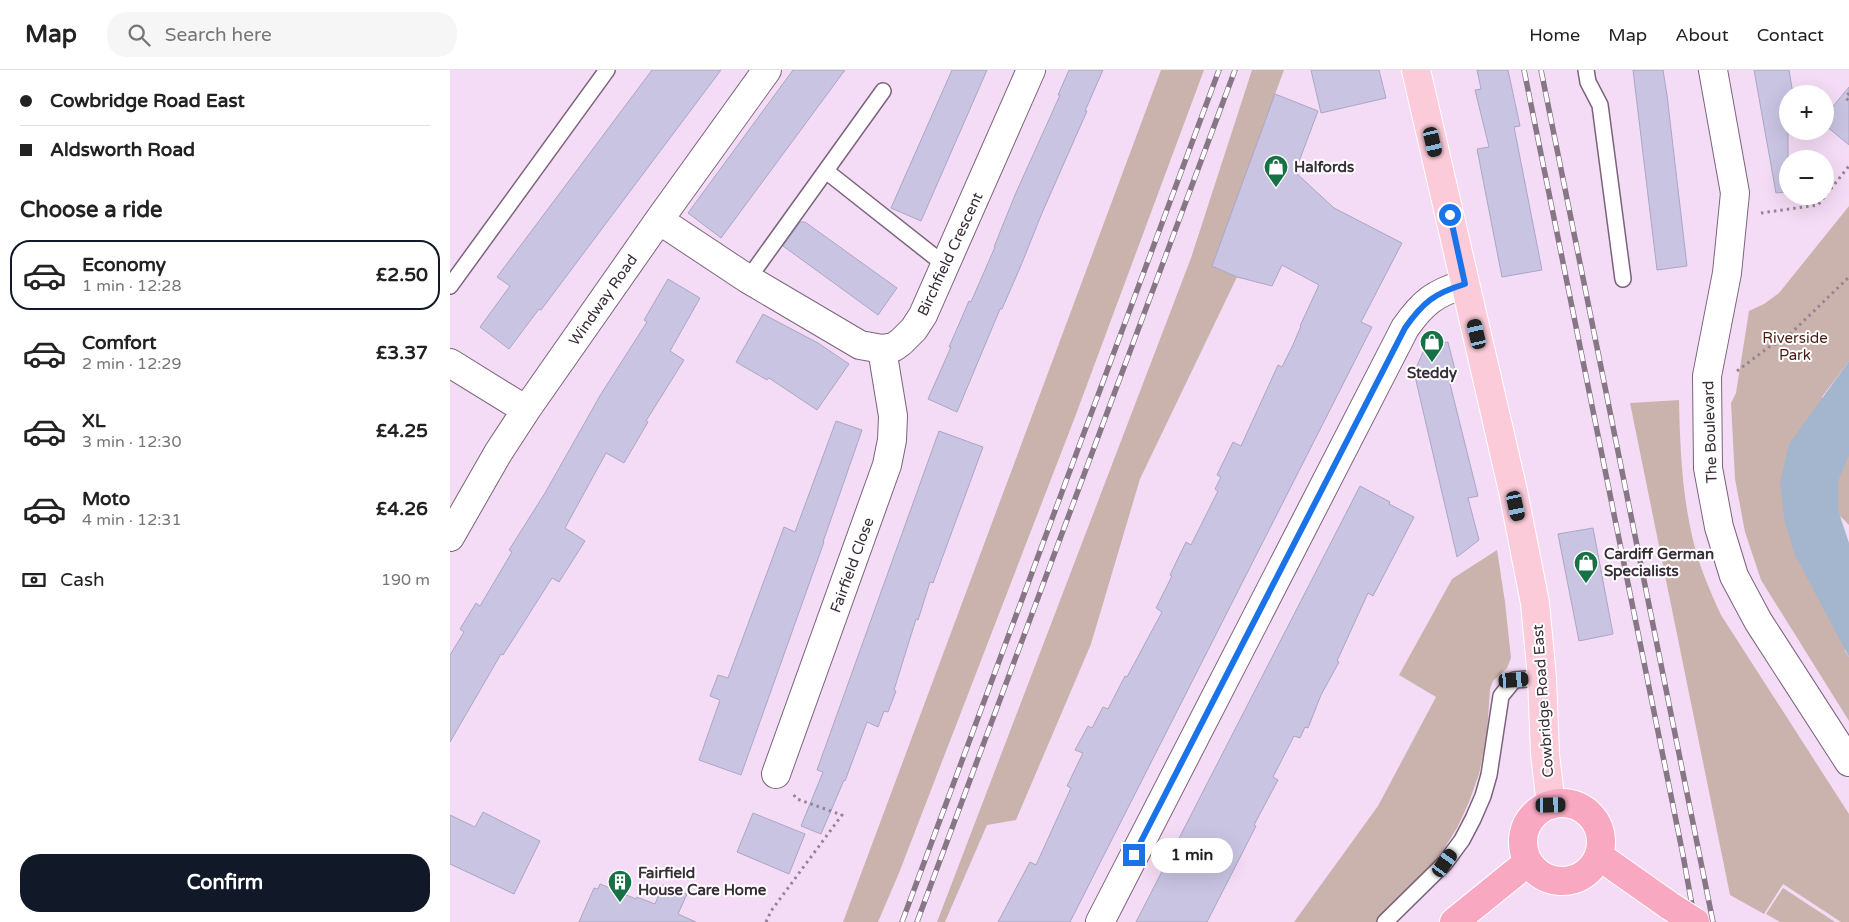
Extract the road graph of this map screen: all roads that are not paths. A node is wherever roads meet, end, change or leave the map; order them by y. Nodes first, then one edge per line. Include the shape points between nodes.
1 (607, 70) edge
2 (768, 70) edge
3 (1031, 70) edge
4 (1416, 70) edge
5 (1586, 70) edge
6 (1713, 70) edge
7 (883, 92) dead end
8 (826, 171) junction
9 (659, 220) junction
10 (945, 265) junction
11 (748, 279) junction
12 (1623, 279) dead end
13 (1465, 284) junction
14 (450, 286) edge
15 (882, 349) junction
16 (450, 364) edge
17 (526, 410) junction
18 (450, 537) edge
19 (1542, 678) junction
20 (1849, 762) edge
21 (776, 774) road end
22 (1551, 805) junction
23 (1600, 856) junction
24 (1528, 862) junction
25 (1100, 922) edge
26 (1385, 922) edge
27 (1454, 922) edge
28 (1695, 922) edge

1 - 14 lane
2 - 9 street, Windway Road
3 - 10 street, Birchfield Crescent
4 - 13 main road, Cowbridge Road East
5 - 12 lane via 1588,82 1600,105
6 - 20 street, The Boulevard via 1735,193 1728,273 1707,388 1708,468 1719,527 1734,576 1758,621
7 - 8 lane
8 - 10 lane
8 - 11 lane
9 - 11 street
9 - 17 street, Windway Road
10 - 15 street, Birchfield Crescent via 914,329 894,347
11 - 15 street via 860,345
13 - 19 main road, Cowbridge Road East via 1522,534 1535,603
13 - 25 street via 1443,291 1427,302 1405,328
15 - 21 street, Fairfield Close via 893,416 887,465
16 - 17 street
17 - 18 street, Windway Road
19 - 22 main road, Cowbridge Road East
19 - 26 lane via 1514,680 1501,696 1489,775 1473,819 1445,863
22 - 23 highway via 1571,804 1592,818 1599,828
22 - 24 highway via 1539,810 1529,821 1523,848
23 - 24 highway via 1590,870 1579,878 1566,881 1552,880 1539,874
23 - 28 highway, bridge
24 - 27 highway

